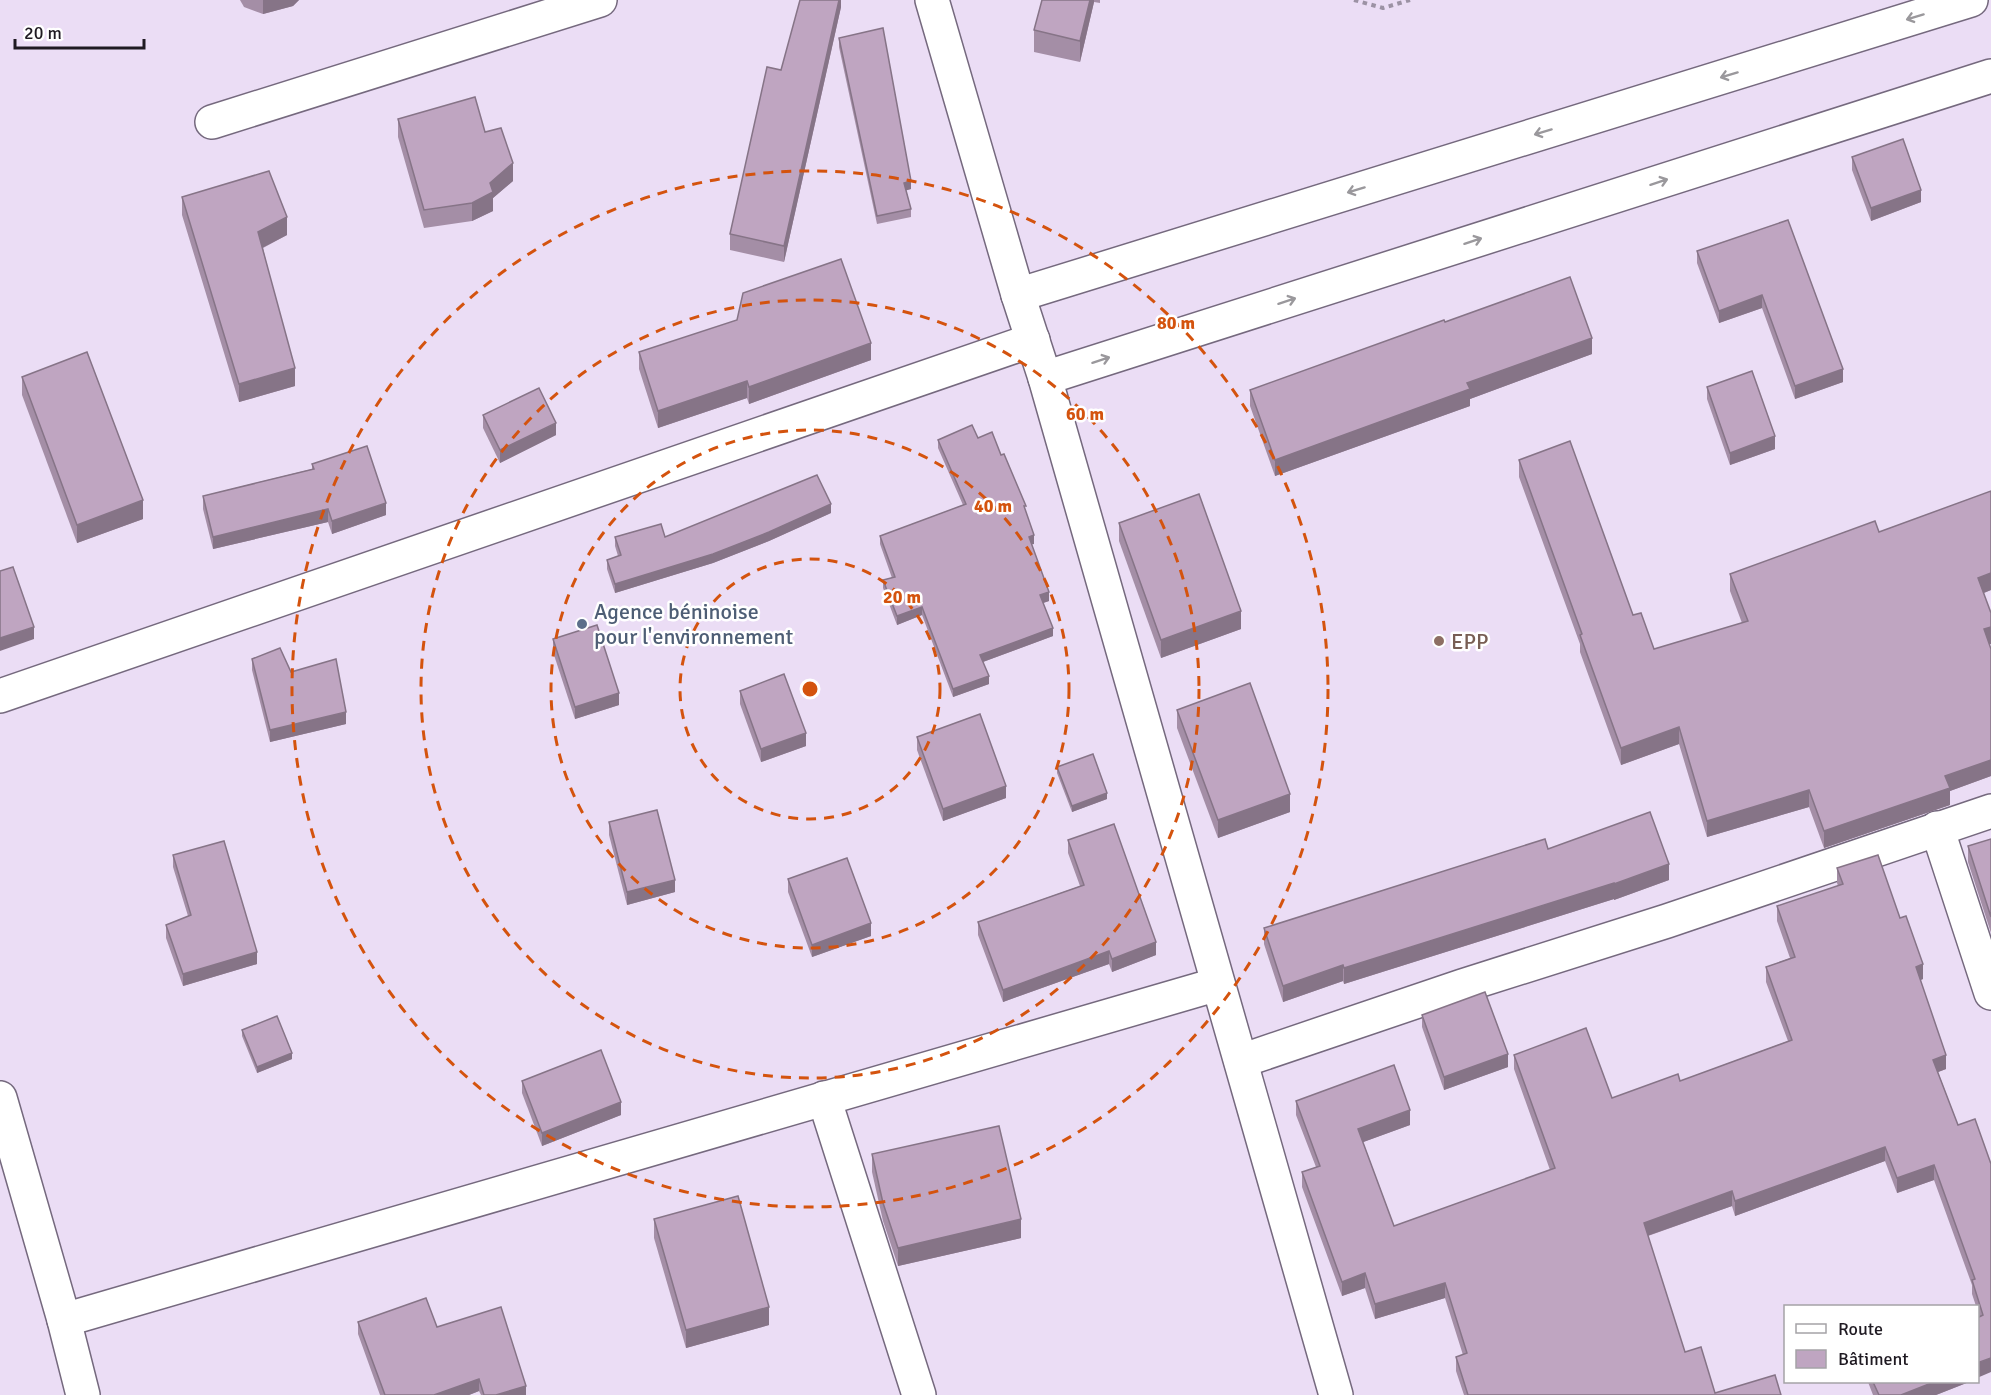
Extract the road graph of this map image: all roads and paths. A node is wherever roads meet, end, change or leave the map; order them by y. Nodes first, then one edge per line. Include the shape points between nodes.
1 (600, 0) edge
2 (932, 0) edge
3 (1354, 0) edge
4 (1410, 0) edge
5 (1971, 0) edge
6 (1991, 76) edge
7 (212, 122) dead end
8 (1018, 295) junction
9 (1033, 340) junction
10 (1046, 378) junction
11 (0, 696) edge
12 (1991, 811) edge
13 (1936, 828) junction
14 (1218, 984) junction
15 (1991, 993) edge
16 (1241, 1061) junction
17 (0, 1098) edge
18 (824, 1098) junction
19 (64, 1320) junction
20 (83, 1395) edge
21 (919, 1395) edge
22 (1336, 1395) edge

1 - 7 street
2 - 8 street
3 - 4 path via 1383,8
5 -> 8 street
10 -> 6 street
8 - 9 street
9 - 10 street
9 - 11 street
10 - 14 street
12 - 13 street
13 - 15 street
13 - 16 street
14 - 16 street
14 - 18 street
16 - 22 street
17 - 19 street
18 - 19 street
18 - 21 street
19 - 20 street

